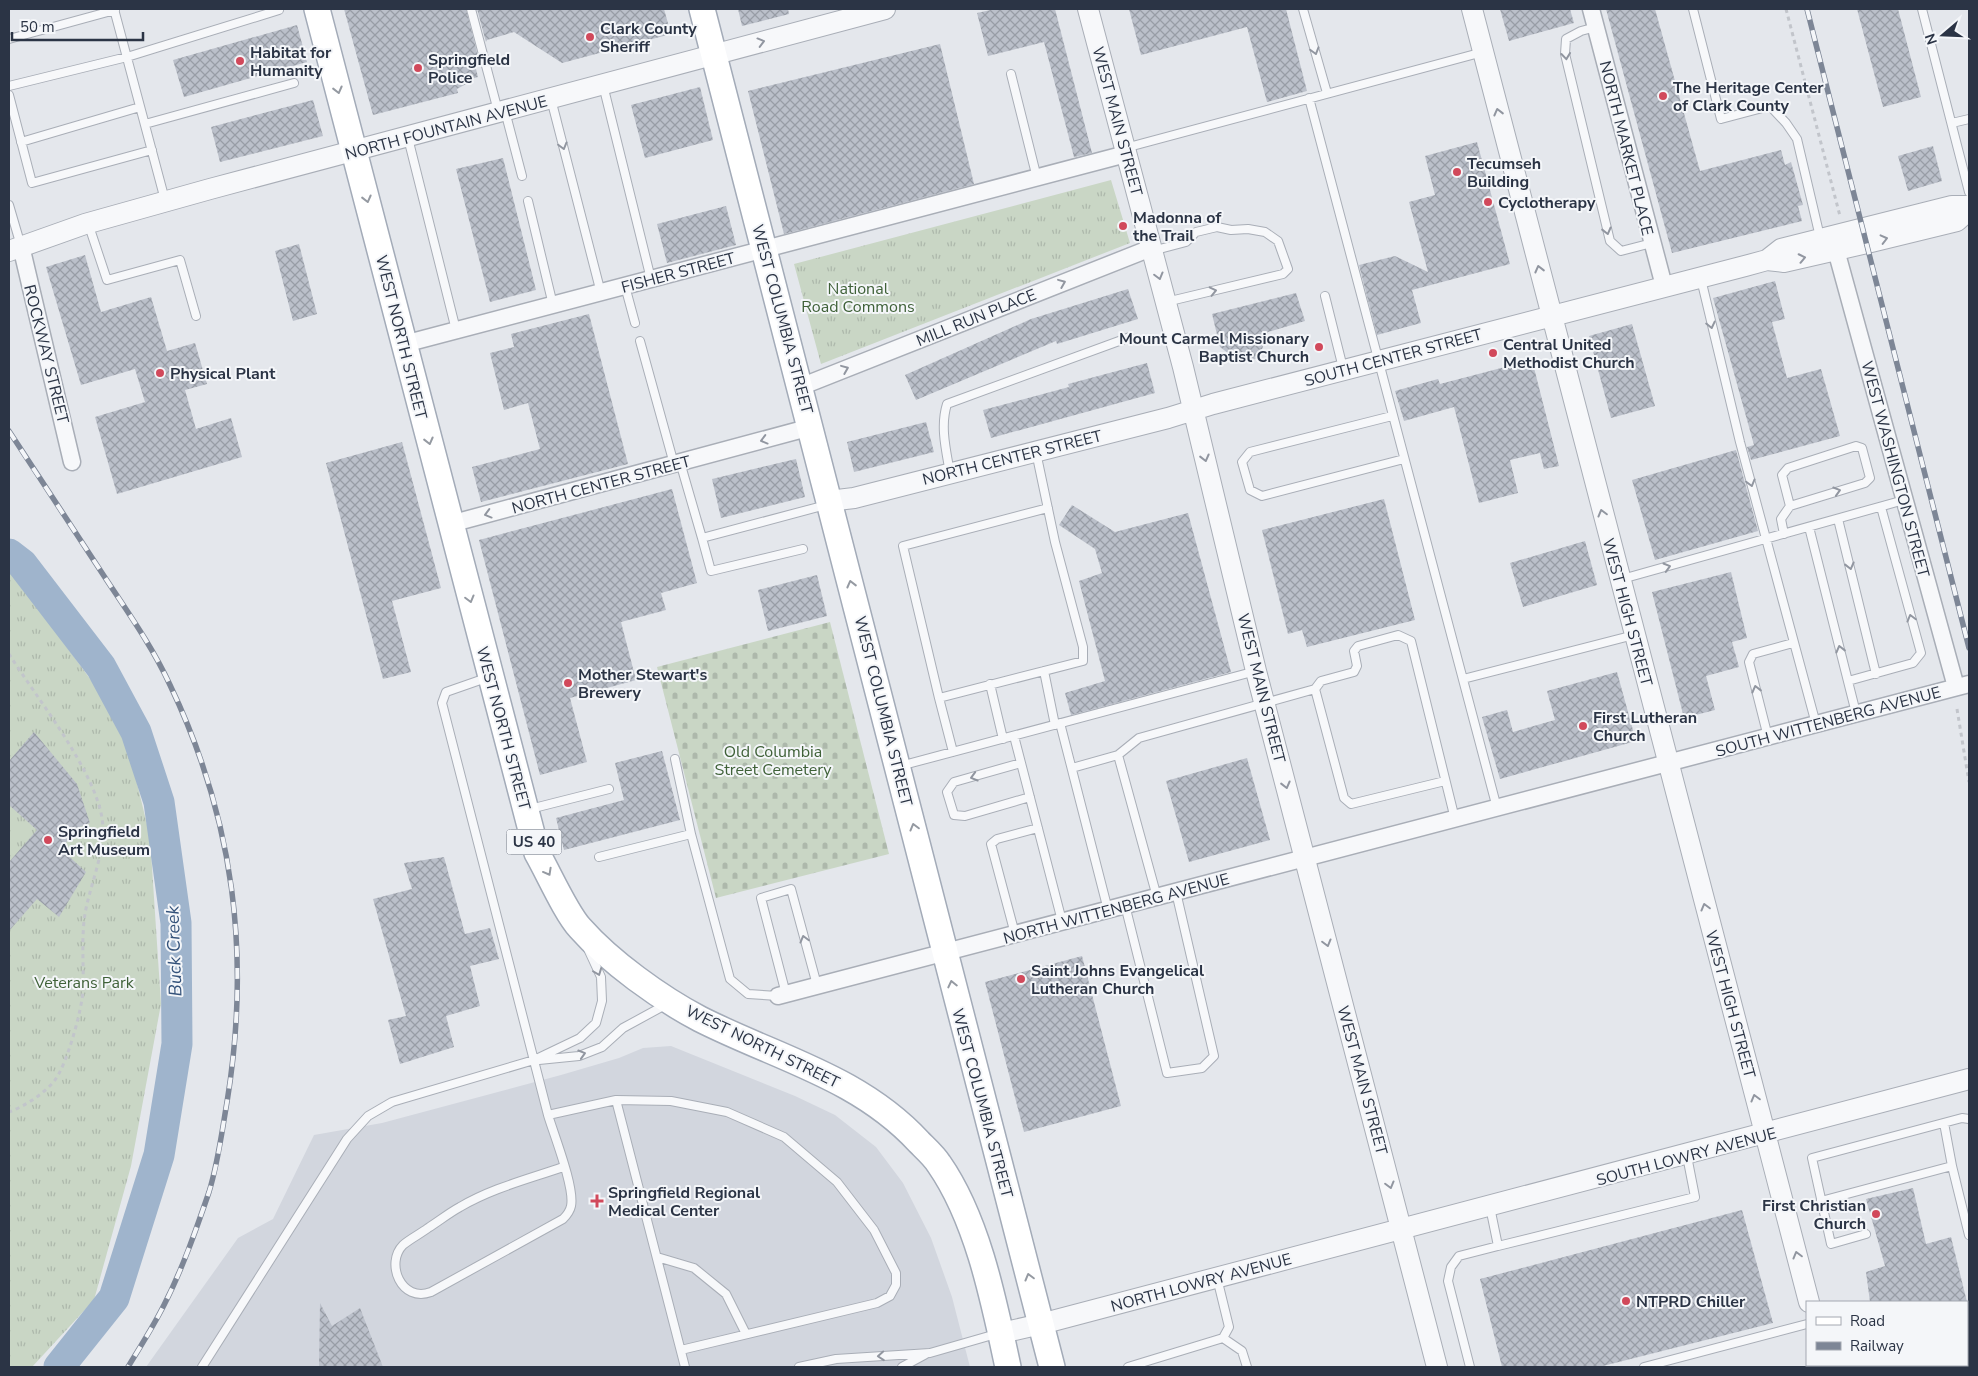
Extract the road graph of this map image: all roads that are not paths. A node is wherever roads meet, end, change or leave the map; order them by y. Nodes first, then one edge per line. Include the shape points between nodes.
1 (317, 9) edge
2 (472, 9) edge
3 (702, 9) edge
4 (885, 9) edge
5 (1088, 9) edge
6 (1303, 9) edge
7 (1472, 9) edge
8 (1591, 9) edge
9 (1693, 9) edge
10 (1922, 9) edge
11 (114, 10) edge
12 (279, 10) dead end
13 (1596, 27) junction
14 (9, 39) edge
15 (1483, 52) junction
16 (714, 55) junction
17 (127, 57) junction
18 (1011, 74) dead end
19 (294, 83) dead end
20 (603, 85) junction
21 (9, 86) edge
22 (1327, 93) junction
23 (9, 95) edge
24 (1308, 98) junction
25 (551, 99) junction
26 (140, 107) junction
27 (502, 112) junction
28 (1969, 119) edge
29 (1952, 123) junction
30 (145, 124) junction
31 (408, 138) junction
32 (21, 142) junction
33 (152, 150) junction
34 (1126, 151) junction
35 (354, 152) junction
36 (522, 176) dead end
37 (1037, 178) junction
38 (1969, 192) edge
39 (528, 201) dead end
40 (166, 202) junction
41 (9, 204) edge
42 (1969, 208) edge
43 (88, 224) junction
44 (1652, 243) junction
45 (1828, 244) junction
46 (15, 248) edge
47 (765, 250) junction
48 (1152, 250) junction
49 (1700, 277) junction
50 (651, 279) junction
51 (626, 286) junction
52 (1664, 286) junction
53 (601, 292) junction
54 (1325, 296) dead end
55 (1166, 302) junction
56 (553, 305) junction
57 (196, 316) dead end
58 (1551, 316) junction
59 (635, 323) dead end
60 (456, 330) junction
61 (1130, 337) dead end
62 (640, 341) dead end
63 (404, 344) junction
64 (1378, 361) junction
65 (1343, 370) junction
66 (800, 387) junction
67 (1194, 410) junction
68 (1392, 416) junction
69 (811, 427) junction
70 (1036, 450) junction
71 (1404, 459) junction
72 (72, 462) dead end
73 (677, 463) junction
74 (950, 473) junction
75 (1904, 500) junction
76 (830, 502) junction
77 (1790, 506) junction
78 (1880, 507) junction
79 (1048, 508) junction
80 (1838, 519) junction
81 (450, 524) junction
82 (1809, 527) junction
83 (1784, 534) junction
84 (702, 538) junction
85 (1766, 539) junction
86 (802, 549) dead end
87 (1620, 580) junction
88 (1634, 635) junction
89 (1793, 643) junction
90 (1044, 671) junction
91 (1256, 671) junction
92 (1876, 674) junction
93 (490, 676) junction
94 (1463, 679) junction
95 (1848, 681) junction
96 (990, 684) junction
97 (1962, 686) edge
98 (1315, 689) junction
99 (939, 698) junction
100 (1265, 703) junction
101 (1856, 713) junction
102 (1058, 724) junction
103 (1816, 724) junction
104 (1014, 736) junction
105 (1768, 737) junction
106 (1003, 739) junction
107 (953, 752) junction
108 (1118, 755) junction
109 (675, 759) dead end
110 (1021, 763) junction
111 (1668, 763) junction
112 (898, 767) junction
113 (1072, 768) junction
114 (1445, 781) junction
115 (609, 789) dead end
116 (1030, 797) junction
117 (1497, 808) junction
118 (526, 810) junction
119 (1454, 819) junction
120 (1038, 828) junction
121 (691, 834) junction
122 (599, 857) dead end
123 (1305, 858) junction
124 (1176, 892) junction
125 (1156, 897) junction
126 (1125, 905) junction
127 (1108, 910) junction
128 (1062, 922) junction
129 (579, 927) junction
130 (1015, 934) junction
131 (945, 953) junction
132 (817, 986) junction
133 (782, 994) junction
134 (672, 1001) junction
135 (534, 1060) junction
136 (1969, 1080) edge
137 (616, 1100) junction
138 (548, 1115) junction
139 (1969, 1118) edge
140 (1944, 1123) junction
141 (1765, 1135) junction
142 (1687, 1156) junction
143 (1952, 1166) junction
144 (564, 1167) junction
145 (1821, 1201) junction
146 (1490, 1207) junction
147 (1402, 1230) junction
148 (1866, 1234) dead end
149 (1969, 1234) edge
150 (1498, 1246) junction
151 (657, 1257) junction
152 (1217, 1278) junction
153 (1809, 1301) edge
154 (1041, 1324) junction
155 (1806, 1324) edge
156 (1001, 1333) junction
157 (746, 1334) junction
158 (1223, 1338) junction
159 (681, 1350) junction
160 (930, 1352) junction
161 (202, 1367) edge
162 (685, 1367) edge
163 (799, 1367) edge
164 (902, 1367) edge
165 (1008, 1367) edge
166 (1052, 1367) edge
167 (1128, 1367) edge
168 (1247, 1367) edge
169 (1437, 1367) edge
170 (1470, 1367) edge
171 (1644, 1367) edge

1 -> 35 main road, US 40
2 - 27 lane
3 - 16 main road, WEST COLUMBIA STREET
16 -> 4 street, NORTH FOUNTAIN AVENUE
5 - 34 street, WEST MAIN STREET
6 -> 22 lane
7 - 15 street, WEST HIGH STREET
8 - 13 street, NORTH MARKET PLACE
9 - 45 lane via 1721,119 1770,106 1786,123 1797,139
10 - 29 lane
11 - 14 lane
11 - 17 lane
12 - 17 lane
13 - 44 street, NORTH MARKET PLACE
13 -> 44 lane via 1581,30 1566,39 1565,54 1610,241 1621,251
15 - 22 lane
58 -> 15 street, WEST HIGH STREET
16 - 20 street, NORTH FOUNTAIN AVENUE
16 - 47 main road, WEST COLUMBIA STREET
17 - 21 lane
17 - 26 lane
18 - 37 lane
19 - 30 lane
20 - 25 street, NORTH FOUNTAIN AVENUE
20 - 50 lane
22 - 24 lane
23 - 32 lane
24 - 34 lane
24 - 64 lane
25 - 27 street, NORTH FOUNTAIN AVENUE
25 -> 53 lane
26 - 30 lane
26 - 32 lane
27 - 31 street, NORTH FOUNTAIN AVENUE
27 - 36 lane
28 - 29 lane
29 - 38 lane
30 - 33 lane
31 - 35 street, NORTH FOUNTAIN AVENUE
31 - 60 lane
32 - 33 lane via 32,183
33 - 40 lane
34 - 37 street, FISHER STREET
34 - 48 street, WEST MAIN STREET
35 - 40 street, NORTH FOUNTAIN AVENUE
35 -> 63 main road, WEST NORTH STREET / US 40
37 - 47 street, FISHER STREET
39 - 56 lane
40 - 43 street, NORTH FOUNTAIN AVENUE
41 - 46 lane
42 - 45 street, SOUTH CENTER STREET via 1952,206
43 - 46 street, NORTH FOUNTAIN AVENUE
43 - 57 lane via 107,280 180,260
44 - 52 street, NORTH MARKET PLACE
45 - 49 street, SOUTH CENTER STREET via 1784,262 1767,260
45 - 75 street, WEST WASHINGTON STREET
46 - 72 street, ROCKWAY STREET
47 - 50 street, FISHER STREET
47 - 66 main road, WEST COLUMBIA STREET
48 -> 55 street, WEST MAIN STREET
55 -> 48 lane via 1283,274 1288,269 1278,241 1266,232 1248,229 1217,227 1196,232 1186,242
66 -> 48 street, MILL RUN PLACE
49 - 52 street, SOUTH CENTER STREET
49 -> 85 lane
50 - 51 street, FISHER STREET
51 - 53 street, FISHER STREET
51 - 59 lane
52 - 58 street, SOUTH CENTER STREET
53 - 56 street, FISHER STREET
54 - 65 lane
55 - 67 street, WEST MAIN STREET
56 - 60 street, FISHER STREET
58 - 64 street, SOUTH CENTER STREET
87 -> 58 street, WEST HIGH STREET
60 - 63 street, FISHER STREET
61 - 74 lane via 947,404 944,438
62 - 73 lane
63 -> 81 main road, WEST NORTH STREET / US 40
64 - 65 street, SOUTH CENTER STREET
64 - 68 lane
65 - 67 street, SOUTH CENTER STREET
66 - 69 main road, WEST COLUMBIA STREET
67 - 70 street, NORTH CENTER STREET
67 -> 91 street, WEST MAIN STREET
68 - 71 lane
68 - 71 lane via 1250,452 1242,462 1250,490 1262,496
69 -> 73 street, NORTH CENTER STREET
69 - 76 main road, WEST COLUMBIA STREET
70 - 74 street, NORTH CENTER STREET
70 - 79 lane
71 - 94 lane
73 -> 81 street, NORTH CENTER STREET
73 - 84 lane
74 - 76 street, NORTH CENTER STREET
75 - 78 lane
75 - 97 street, WEST WASHINGTON STREET
76 - 84 lane
112 -> 76 main road, WEST COLUMBIA STREET
77 -> 77 lane via 1864,483 1870,478 1862,448 1856,446 1788,468 1782,475
77 - 83 lane via 1781,519
78 - 80 lane
92 -> 78 lane via 1913,663 1921,653
79 - 90 lane via 1083,647 1083,661
79 - 99 lane via 903,546
80 - 82 lane
80 -> 92 lane
81 -> 93 main road, WEST NORTH STREET / US 40
82 - 83 lane
95 -> 82 lane
83 - 85 lane
84 - 86 lane via 711,572
87 -> 85 lane
85 - 89 lane
87 - 88 street, WEST HIGH STREET
88 - 94 lane
88 - 111 street, WEST HIGH STREET
89 - 103 lane
105 -> 89 lane via 1749,662 1753,654
90 - 96 lane
90 - 102 lane
91 - 100 street, WEST MAIN STREET
91 - 102 lane
92 - 95 lane
93 - 118 main road, WEST NORTH STREET / US 40
93 - 135 lane via 446,692 442,704
94 - 117 lane
95 - 101 lane
96 - 99 lane
96 - 106 lane
97 - 101 street, SOUTH WITTENBERG AVENUE
98 - 100 lane
98 - 114 lane via 1344,798 1351,804
98 - 114 lane via 1322,681 1354,672 1357,666 1354,651 1358,646 1398,635 1411,641
99 - 107 lane
100 - 108 lane via 1139,738
100 -> 123 street, WEST MAIN STREET
101 - 103 street, SOUTH WITTENBERG AVENUE
102 - 104 lane
102 - 113 lane
103 - 105 street, SOUTH WITTENBERG AVENUE
104 - 106 lane
104 - 110 lane
105 - 111 street, SOUTH WITTENBERG AVENUE
106 - 107 lane
107 - 112 lane
108 - 113 lane
108 - 125 lane
109 - 121 lane
110 - 116 lane
110 -> 116 lane via 954,782 947,792 954,814 965,816
111 - 117 street, SOUTH WITTENBERG AVENUE
141 -> 111 street, WEST HIGH STREET
131 -> 112 main road, WEST COLUMBIA STREET
113 - 127 lane
114 - 119 lane
115 - 118 lane
116 - 120 lane
117 - 119 street, SOUTH WITTENBERG AVENUE
118 -> 129 main road, WEST NORTH STREET / US 40 via 537,853
119 - 123 street, NORTH WITTENBERG AVENUE
120 - 128 lane
120 - 130 lane via 997,839 991,844
121 - 122 lane
121 - 133 lane via 730,979 748,994
123 - 124 street, NORTH WITTENBERG AVENUE
123 -> 147 street, WEST MAIN STREET
124 - 125 street, NORTH WITTENBERG AVENUE
124 - 126 lane via 1214,1056 1202,1068 1167,1074
125 - 126 street, NORTH WITTENBERG AVENUE
126 - 127 street, NORTH WITTENBERG AVENUE
127 - 128 street, NORTH WITTENBERG AVENUE
128 - 130 street, NORTH WITTENBERG AVENUE
129 - 134 main road, WEST NORTH STREET / US 40 via 623,969
129 -> 135 lane via 601,977 602,1001 596,1024 580,1038
130 - 131 street, NORTH WITTENBERG AVENUE
131 - 132 street, NORTH WITTENBERG AVENUE
154 -> 131 main road, WEST COLUMBIA STREET
132 - 133 street, NORTH WITTENBERG AVENUE
132 -> 133 lane via 791,889 761,898
135 -> 134 lane via 580,1056 602,1047 622,1028
134 - 156 main road, WEST NORTH STREET / US 40 via 699,1018 818,1071 867,1097 906,1128 939,1164 964,1212 983,1263
135 - 138 lane
135 - 161 lane via 392,1102 368,1116 347,1139
136 - 141 street, SOUTH LOWRY AVENUE
137 - 138 lane
137 - 151 lane
137 - 157 lane via 671,1101 727,1112 784,1137 837,1182 874,1230 896,1273 896,1285 890,1296 876,1303
138 - 144 lane
139 - 140 lane
140 - 143 lane
140 - 145 lane via 1812,1158
141 - 142 street, SOUTH LOWRY AVENUE
153 -> 141 street, WEST HIGH STREET
142 - 146 street, SOUTH LOWRY AVENUE
142 - 150 lane via 1695,1198
143 - 145 lane
143 - 149 lane
144 - 144 lane via 500,1188 460,1206 402,1246 396,1256 395,1268 401,1283 410,1293 421,1296 563,1219 571,1208 572,1196
145 - 148 lane via 1831,1244
146 - 147 street, SOUTH LOWRY AVENUE
146 - 150 lane
147 - 152 street, NORTH LOWRY AVENUE
147 - 169 street, WEST MAIN STREET
150 - 170 lane via 1459,1256 1451,1268 1448,1281
151 - 157 lane via 694,1268 726,1294
151 - 159 lane
152 - 154 street, NORTH LOWRY AVENUE
152 - 158 lane via 1229,1328
154 - 156 street, NORTH LOWRY AVENUE
154 - 166 main road, WEST COLUMBIA STREET
155 - 171 lane
156 - 160 lane
156 - 165 main road, WEST NORTH STREET / US 40
157 - 159 lane
158 - 167 lane
158 - 168 lane via 1242,1350
159 - 162 lane
160 -> 163 lane via 836,1360
160 - 164 lane

